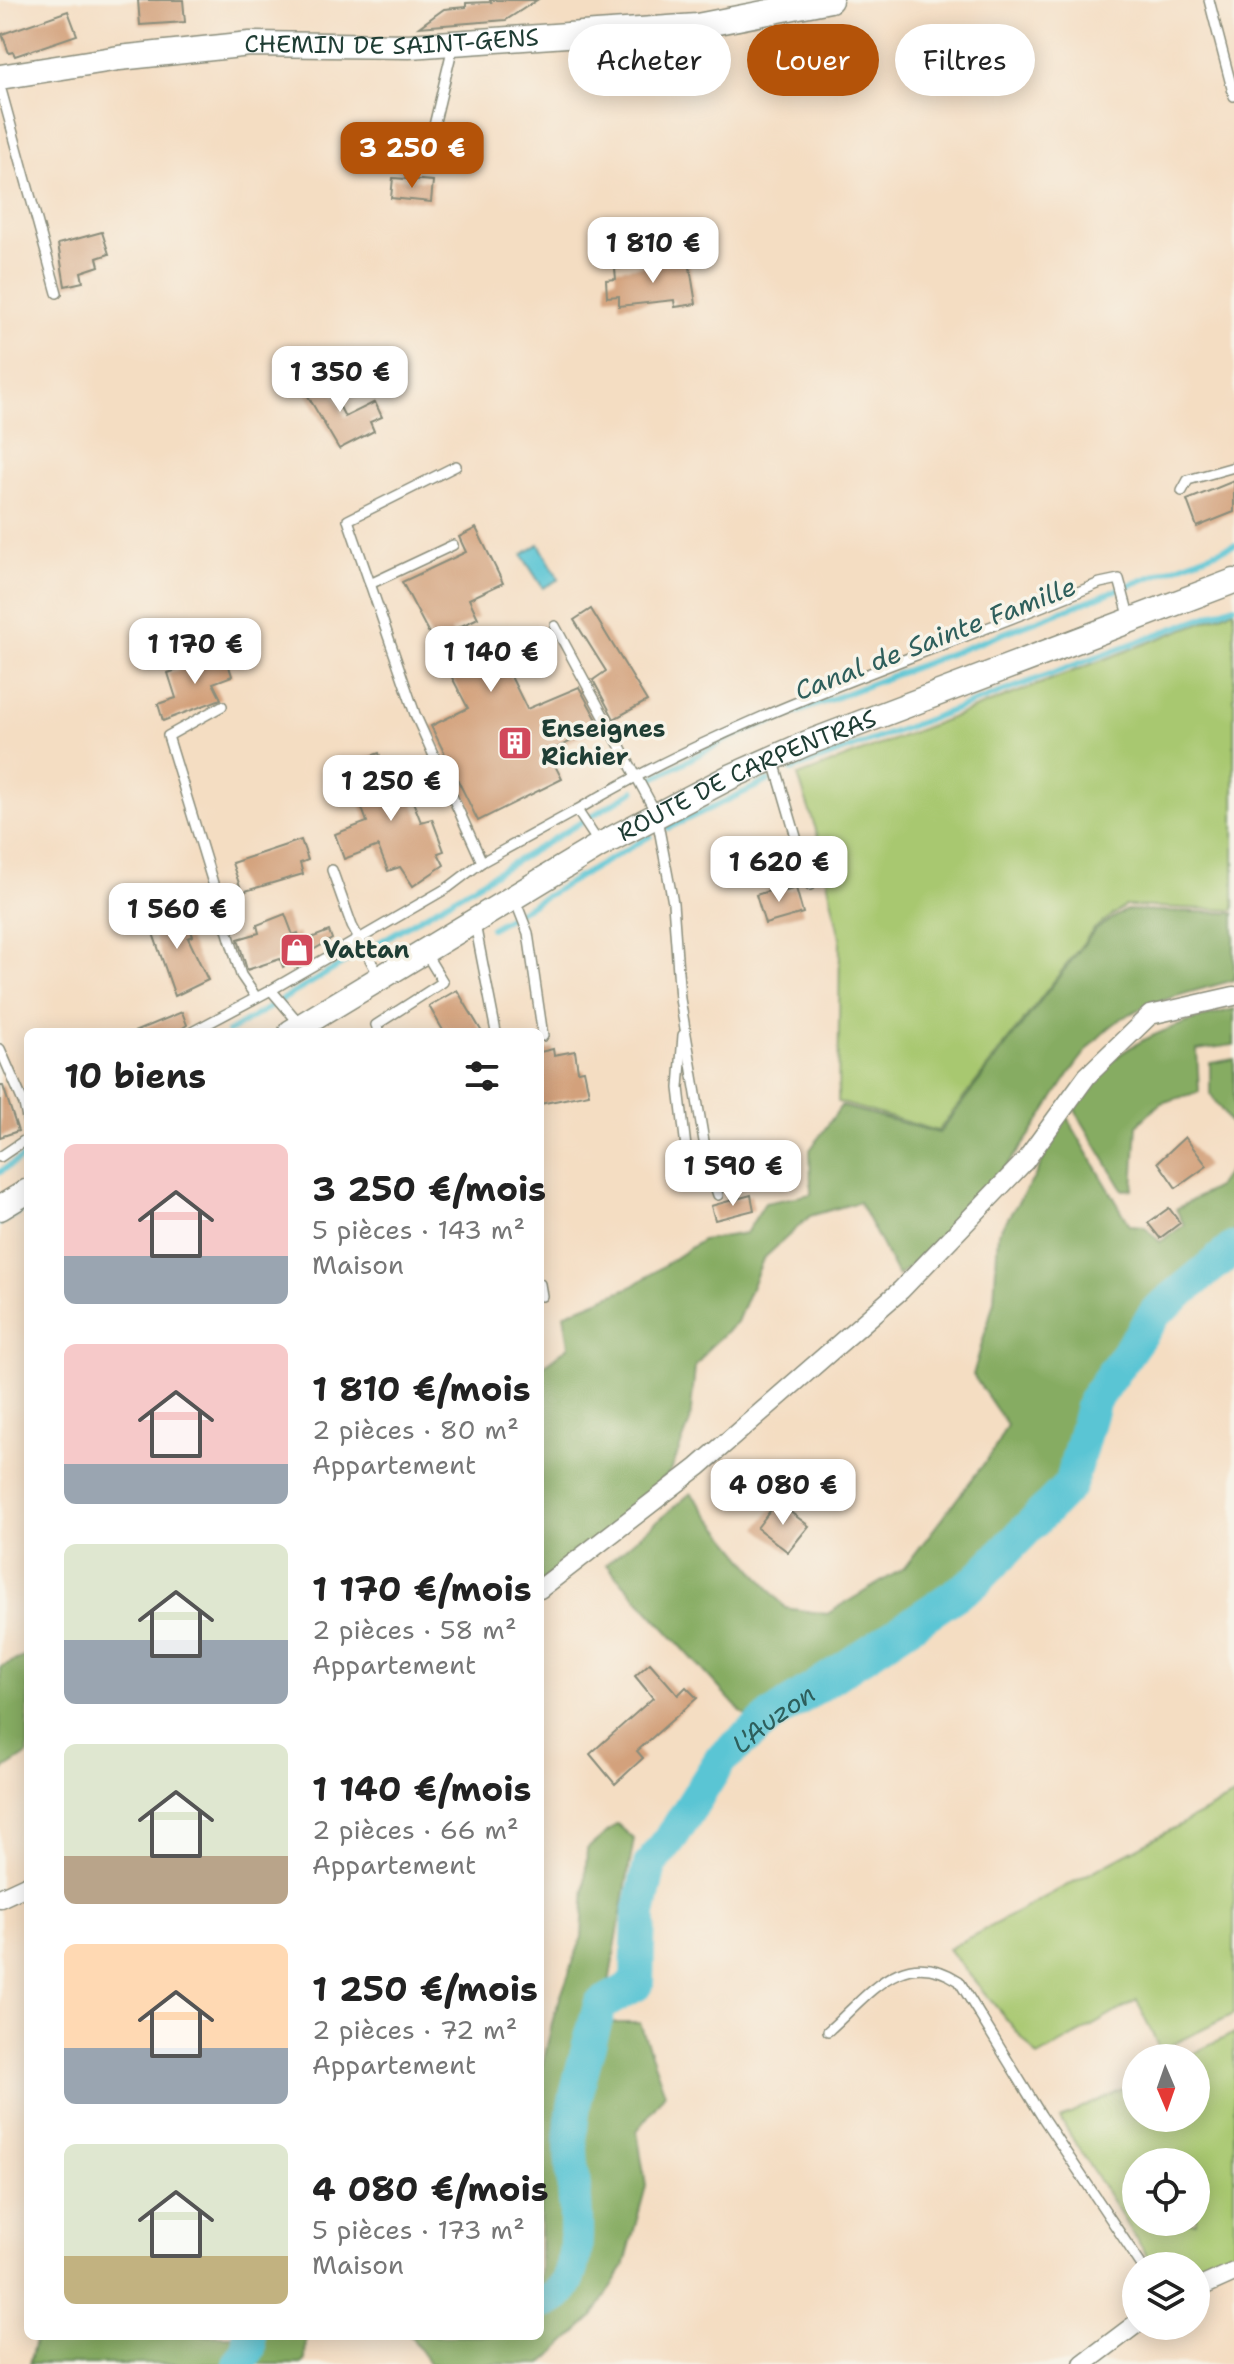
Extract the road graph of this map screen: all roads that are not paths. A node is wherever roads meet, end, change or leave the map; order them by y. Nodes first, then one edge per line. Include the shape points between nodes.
1 (830, 0) edge
2 (1209, 0) edge
3 (453, 42) junction
4 (0, 77) edge
5 (0, 86) edge
6 (1234, 96) edge
7 (427, 155) dead end
8 (57, 293) dead end
9 (456, 466) dead end
10 (1234, 467) edge
11 (1182, 491) dead end
12 (453, 545) dead end
13 (1234, 581) edge
14 (370, 584) junction
15 (1130, 619) junction
16 (555, 626) dead end
17 (222, 706) dead end
18 (773, 758) junction
19 (637, 774) junction
20 (577, 810) junction
21 (656, 813) junction
22 (600, 845) junction
23 (482, 862) junction
24 (332, 870) dead end
25 (810, 885) dead end
26 (514, 897) junction
27 (474, 921) junction
28 (360, 940) junction
29 (424, 951) junction
30 (380, 978) junction
31 (271, 990) junction
32 (1234, 996) edge
33 (256, 997) junction
34 (685, 1024) junction
35 (199, 1028) edge
36 (295, 1028) edge
37 (298, 1028) edge
38 (377, 1028) edge
39 (495, 1028) edge
40 (542, 1028) edge
41 (0, 1049) edge
42 (24, 1104) edge
43 (24, 1141) edge
44 (687, 1156) dead end
45 (0, 1157) edge
46 (24, 1193) edge
47 (718, 1195) dead end
48 (0, 1208) edge
49 (544, 1586) edge
50 (24, 1887) edge
51 (0, 1898) edge
52 (828, 2031) dead end
53 (1133, 2252) edge
54 (1234, 2272) edge
55 (1210, 2283) edge
56 (1122, 2335) edge
57 (1083, 2364) edge

1 - 3 main road, CHEMIN DE SAINT-GENS via 697,26
2 - 6 lane
3 - 4 main road, CHEMIN DE SAINT-GENS via 250,44
3 - 7 lane
5 - 8 lane
9 - 14 lane via 348,520
10 - 11 lane via 1188,480
12 - 14 lane
13 - 15 main road, ROUTE DE CARPENTRAS
14 - 23 lane via 415,714
15 - 18 main road, ROUTE DE CARPENTRAS
15 - 19 lane via 1119,579 1100,583 778,711
16 - 19 lane
17 - 33 lane via 168,736 241,975
18 - 21 main road, ROUTE DE CARPENTRAS
18 - 25 lane
19 - 20 lane
19 - 21 lane
20 - 22 lane
20 - 23 lane
21 - 22 main road, ROUTE DE CARPENTRAS
21 - 34 lane via 673,903
22 - 26 main road, ROUTE DE CARPENTRAS
23 - 28 lane
24 - 28 lane
26 - 27 main road, ROUTE DE CARPENTRAS
26 - 40 lane via 528,933
27 - 29 main road, ROUTE DE CARPENTRAS
27 - 39 lane
28 - 30 lane
28 - 31 lane
29 - 30 main road, ROUTE DE CARPENTRAS
29 - 38 lane via 443,982
30 - 37 main road, ROUTE DE CARPENTRAS
31 - 33 lane
31 - 36 lane
32 - 49 street via 1150,1015 1087,1076 1025,1161 901,1290 698,1467
33 - 35 lane
34 - 44 lane via 679,1088
34 - 47 lane via 708,1165
41 - 42 lane
43 - 45 lane
46 - 48 main road
50 - 51 street
52 - 53 lane via 896,1971 918,1966 941,1970 959,1981
54 - 55 street
56 - 57 street

